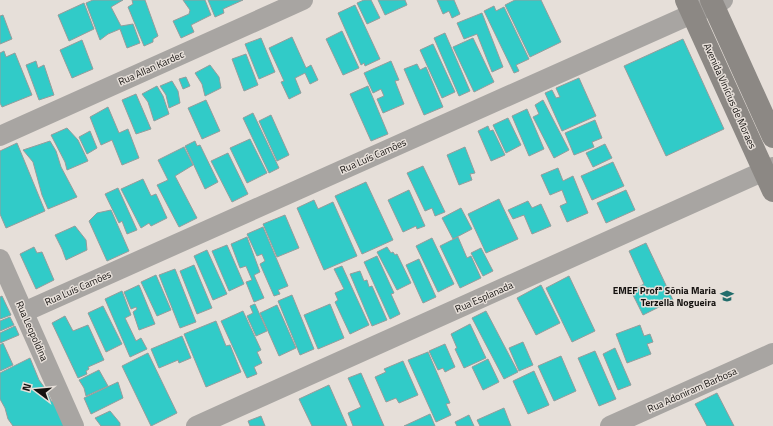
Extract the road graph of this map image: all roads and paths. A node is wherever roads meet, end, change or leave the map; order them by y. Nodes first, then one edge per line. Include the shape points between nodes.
1 (303, 0) edge
2 (716, 1) edge
3 (690, 7) edge
4 (0, 136) edge
5 (773, 137) edge
6 (769, 169) edge
7 (773, 191) edge
8 (0, 259) edge
9 (24, 312) junction
10 (773, 353) edge
11 (74, 426) edge
12 (196, 426) edge
13 (610, 426) edge

1 - 4 street, Rua Allan Kardec
2 - 3 street, Rua Luís Camões
2 - 5 street
3 - 6 street, Avenida Vinícius de Moraes
3 - 9 street, Rua Luís Camões
6 - 7 street, Avenida Vinícius de Moraes
6 - 12 street, Rua Esplanada
8 - 9 street, Rua Leopoldina
9 - 11 street, Rua Leopoldina
10 - 13 street, Rua Adoniram Barbosa

